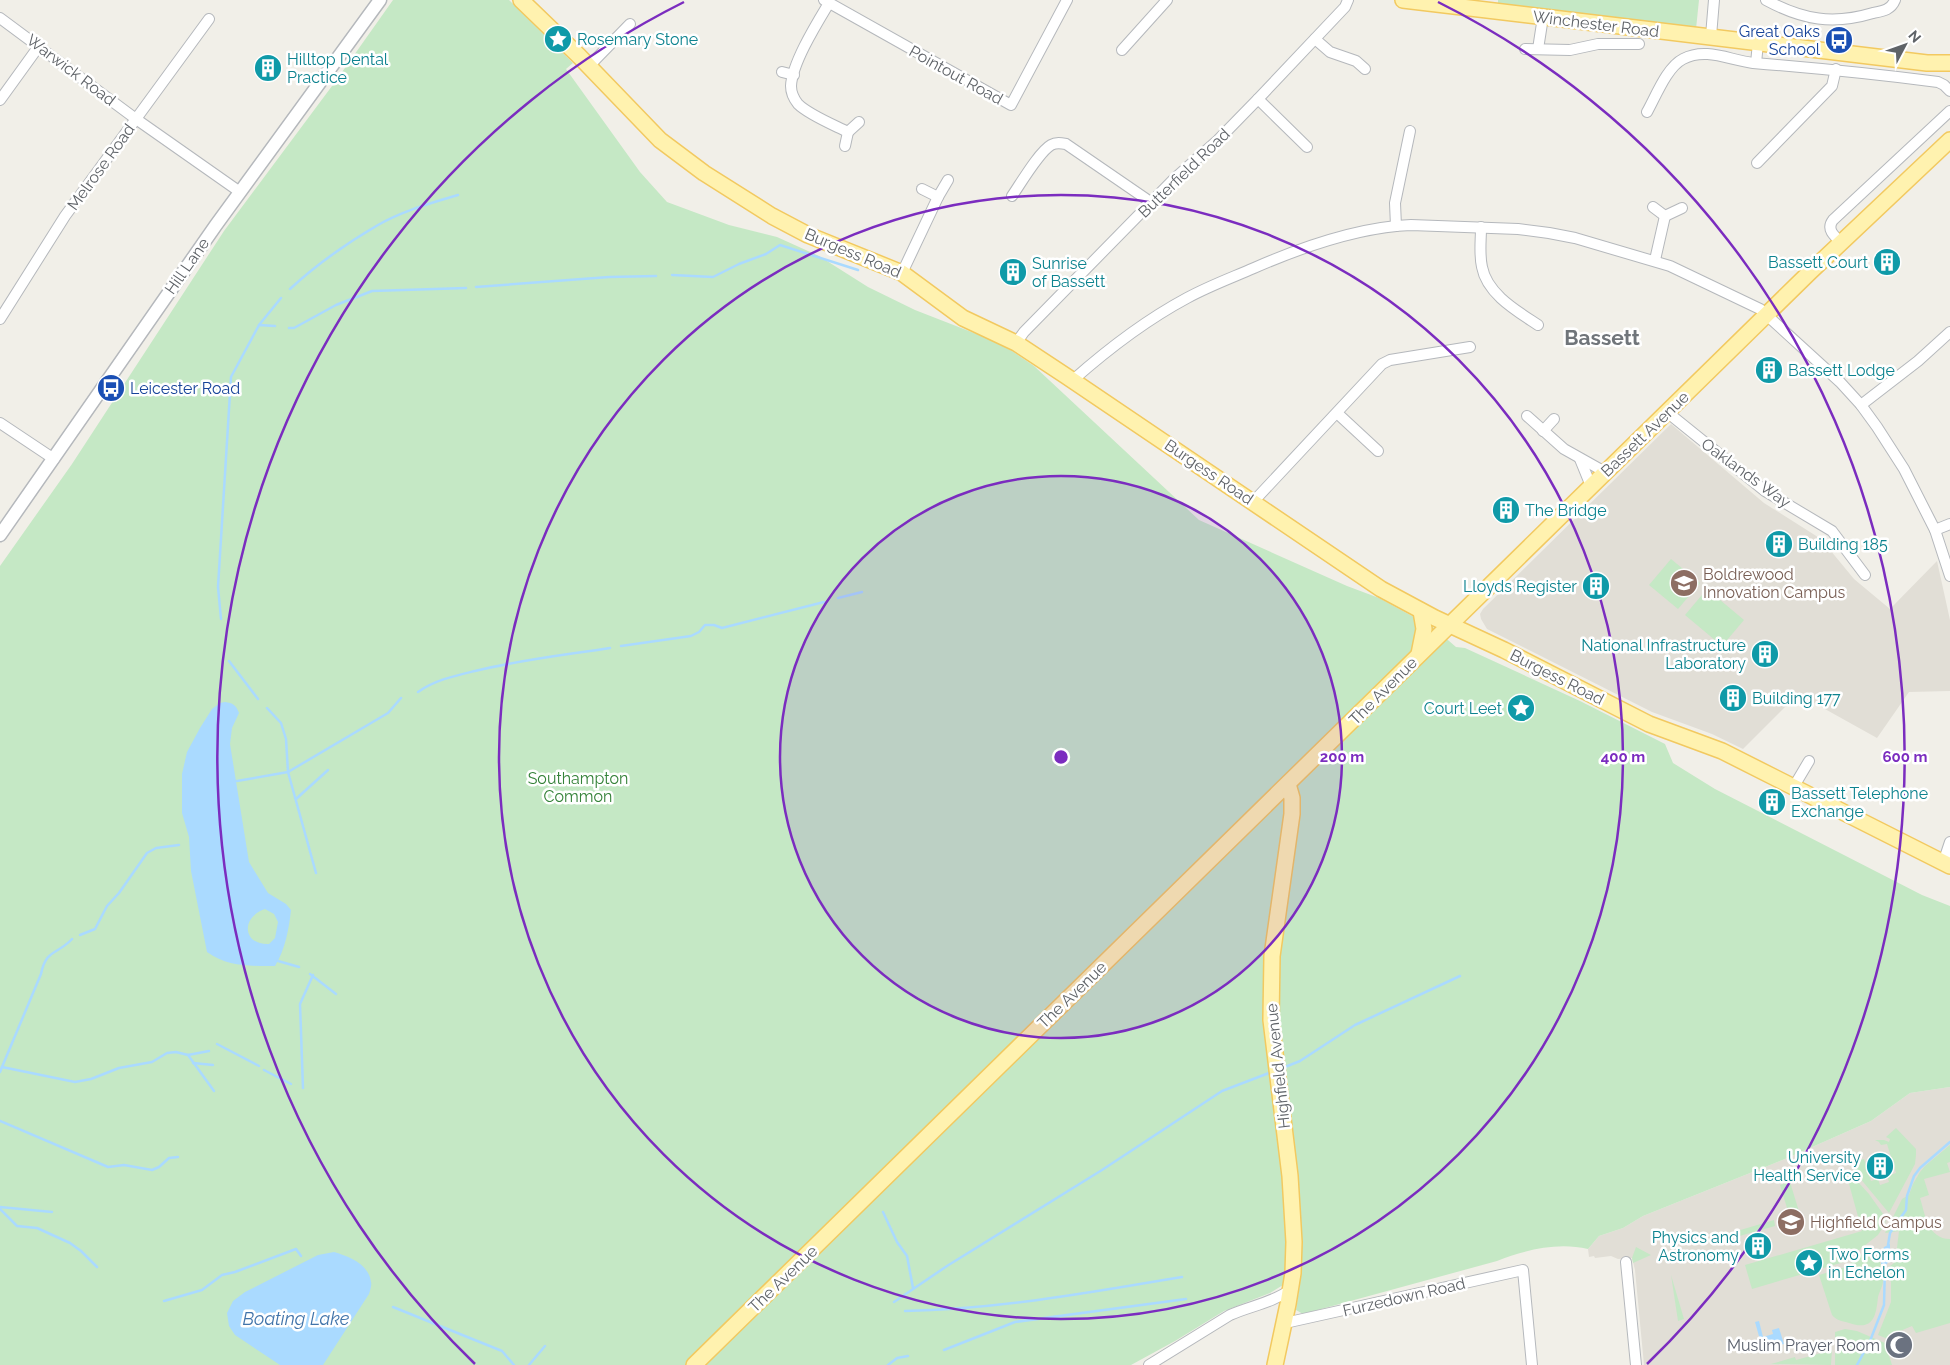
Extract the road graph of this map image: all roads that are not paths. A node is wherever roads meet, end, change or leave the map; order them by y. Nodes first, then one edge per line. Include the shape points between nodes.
1 (380, 0) edge
2 (522, 0) edge
3 (1067, 0) edge
4 (1167, 0) edge
5 (1348, 0) edge
6 (1403, 0) edge
7 (1714, 0) edge
8 (1766, 0) edge
9 (1895, 0) edge
10 (827, 2) edge
11 (1438, 2) edge
12 (0, 18) edge
13 (1543, 18) junction
14 (209, 19) dead end
15 (627, 31) dead end
16 (1711, 36) junction
17 (1315, 39) junction
18 (1758, 43) junction
19 (39, 46) junction
20 (1632, 47) dead end
21 (1525, 49) dead end
22 (1538, 49) junction
23 (1122, 50) dead end
24 (1756, 63) junction
25 (1927, 63) junction
26 (1950, 63) edge
27 (588, 66) junction
28 (1365, 69) dead end
29 (1836, 69) junction
30 (782, 72) dead end
31 (794, 75) junction
32 (1950, 75) edge
33 (1950, 91) edge
34 (1258, 99) junction
35 (0, 100) edge
36 (1950, 111) edge
37 (1647, 112) dead end
38 (136, 118) junction
39 (859, 122) dead end
40 (1410, 131) dead end
41 (848, 132) junction
42 (1950, 140) edge
43 (1301, 145) dead end
44 (845, 146) dead end
45 (1756, 163) dead end
46 (948, 180) dead end
47 (922, 189) dead end
48 (240, 192) junction
49 (1012, 196) dead end
50 (938, 197) junction
51 (1152, 203) junction
52 (1653, 207) dead end
53 (1682, 208) dead end
54 (1665, 216) junction
55 (1396, 226) junction
56 (1481, 228) junction
57 (1841, 242) junction
58 (1654, 260) junction
59 (902, 273) junction
60 (1766, 315) junction
61 (0, 319) edge
62 (1538, 325) dead end
63 (1950, 332) edge
64 (1016, 344) junction
65 (1470, 347) dead end
66 (1073, 380) junction
67 (1862, 405) junction
68 (1667, 412) junction
69 (1337, 413) junction
70 (1527, 416) dead end
71 (1554, 419) dead end
72 (0, 423) edge
73 (1543, 431) junction
74 (1378, 451) dead end
75 (54, 459) junction
76 (1580, 459) junction
77 (1605, 472) junction
78 (1591, 486) junction
79 (1253, 502) junction
80 (1950, 524) edge
81 (1935, 530) junction
82 (0, 535) edge
83 (1865, 575) dead end
84 (1950, 576) edge
85 (1420, 611) junction
86 (1449, 625) junction
87 (1419, 654) junction
88 (1809, 760) dead end
89 (1288, 784) junction
90 (1794, 788) junction
91 (1950, 842) edge
92 (1947, 864) edge
93 (1626, 1262) dead end
94 (1290, 1290) junction
95 (1285, 1323) junction
96 (694, 1365) edge
97 (1149, 1365) edge
98 (1275, 1365) edge
99 (1532, 1365) edge
100 (1636, 1365) edge

1 - 48 street, Hill Lane
2 - 27 main road, Burgess Road
3 - 10 street, Pointout Road via 1011,105
4 - 23 street
5 - 17 street, Butterfield Road via 1345,8
6 - 11 main road, Winchester Road
7 - 16 street
8 - 9 street via 1785,9 1832,21 1854,19 1888,9
10 - 31 street
11 - 13 main road, Winchester Road
12 - 19 street, Warwick Road
13 - 16 main road, Winchester Road
13 - 22 street
14 - 38 street, Melrose Road
15 - 27 street
16 - 18 main road, Winchester Road
17 - 28 street via 1330,52 1359,57
17 - 34 street, Butterfield Road
18 - 24 street
18 - 25 main road, Winchester Road
19 - 35 street
19 - 38 street, Warwick Road
20 - 22 street via 1598,44 1570,50
21 - 22 street
24 - 29 street
24 - 37 street via 1721,55 1689,56 1674,65
25 - 26 main road, Winchester Road
25 - 32 main road, Winchester Road
27 - 59 main road, Burgess Road via 670,149 738,196 808,234
29 - 33 street via 1938,82
29 - 45 street via 1832,86
30 - 31 street
31 - 41 street via 792,92 799,105
34 - 43 street
34 - 51 street, Butterfield Road
36 - 57 street via 1833,220 1830,230
38 - 48 street, Warwick Road
38 - 61 street, Melrose Road via 65,216
39 - 41 street
40 - 55 street via 1395,203
41 - 44 street
42 - 57 main road, Bassett Avenue
46 - 50 street
47 - 50 street
48 - 75 street, Hill Lane
49 - 51 street via 1044,151 1059,142
50 - 59 street
51 - 64 street, Butterfield Road via 1022,334
52 - 54 street
53 - 54 street
54 - 58 street
55 - 56 street
55 - 66 street via 1314,244 1203,290 1109,348
56 - 58 street via 1549,233
56 - 62 street via 1480,255 1486,281 1505,301
57 - 60 main road, Bassett Avenue
58 - 60 street via 1760,309
59 - 64 main road, Burgess Road via 963,318
60 - 67 street
60 - 68 main road, Bassett Avenue
63 - 67 street
64 - 66 main road, Burgess Road
65 - 69 street via 1390,360 1382,364
66 - 79 main road, Burgess Road
67 - 81 street via 1896,456
68 - 77 main road, Bassett Avenue
68 - 83 street, Oaklands Way via 1765,491 1832,531
69 - 74 street
69 - 79 street
70 - 73 street
71 - 73 street
72 - 75 street
73 - 76 street
75 - 82 street, Hill Lane
76 - 77 street
76 - 78 street
77 - 78 main road, Bassett Avenue
78 - 86 main road, Bassett Avenue
79 - 85 main road, Burgess Road via 1381,589
80 - 81 street
81 - 84 street
85 - 86 main road, Burgess Road
85 - 87 main road via 1424,629
86 - 87 main road, The Avenue
86 - 90 main road, Burgess Road via 1649,724 1722,751
87 - 89 main road, The Avenue
88 - 90 street
89 - 94 main road, Highfield Avenue via 1293,809 1272,956 1271,1020 1290,1176 1294,1242
89 - 96 main road, The Avenue
90 - 92 main road, Burgess Road
91 - 92 street
93 - 100 street
94 - 95 main road, Highfield Avenue
94 - 97 street via 1272,1301 1230,1315
95 - 98 main road, Highfield Avenue
95 - 99 street, Furzedown Road via 1523,1270

